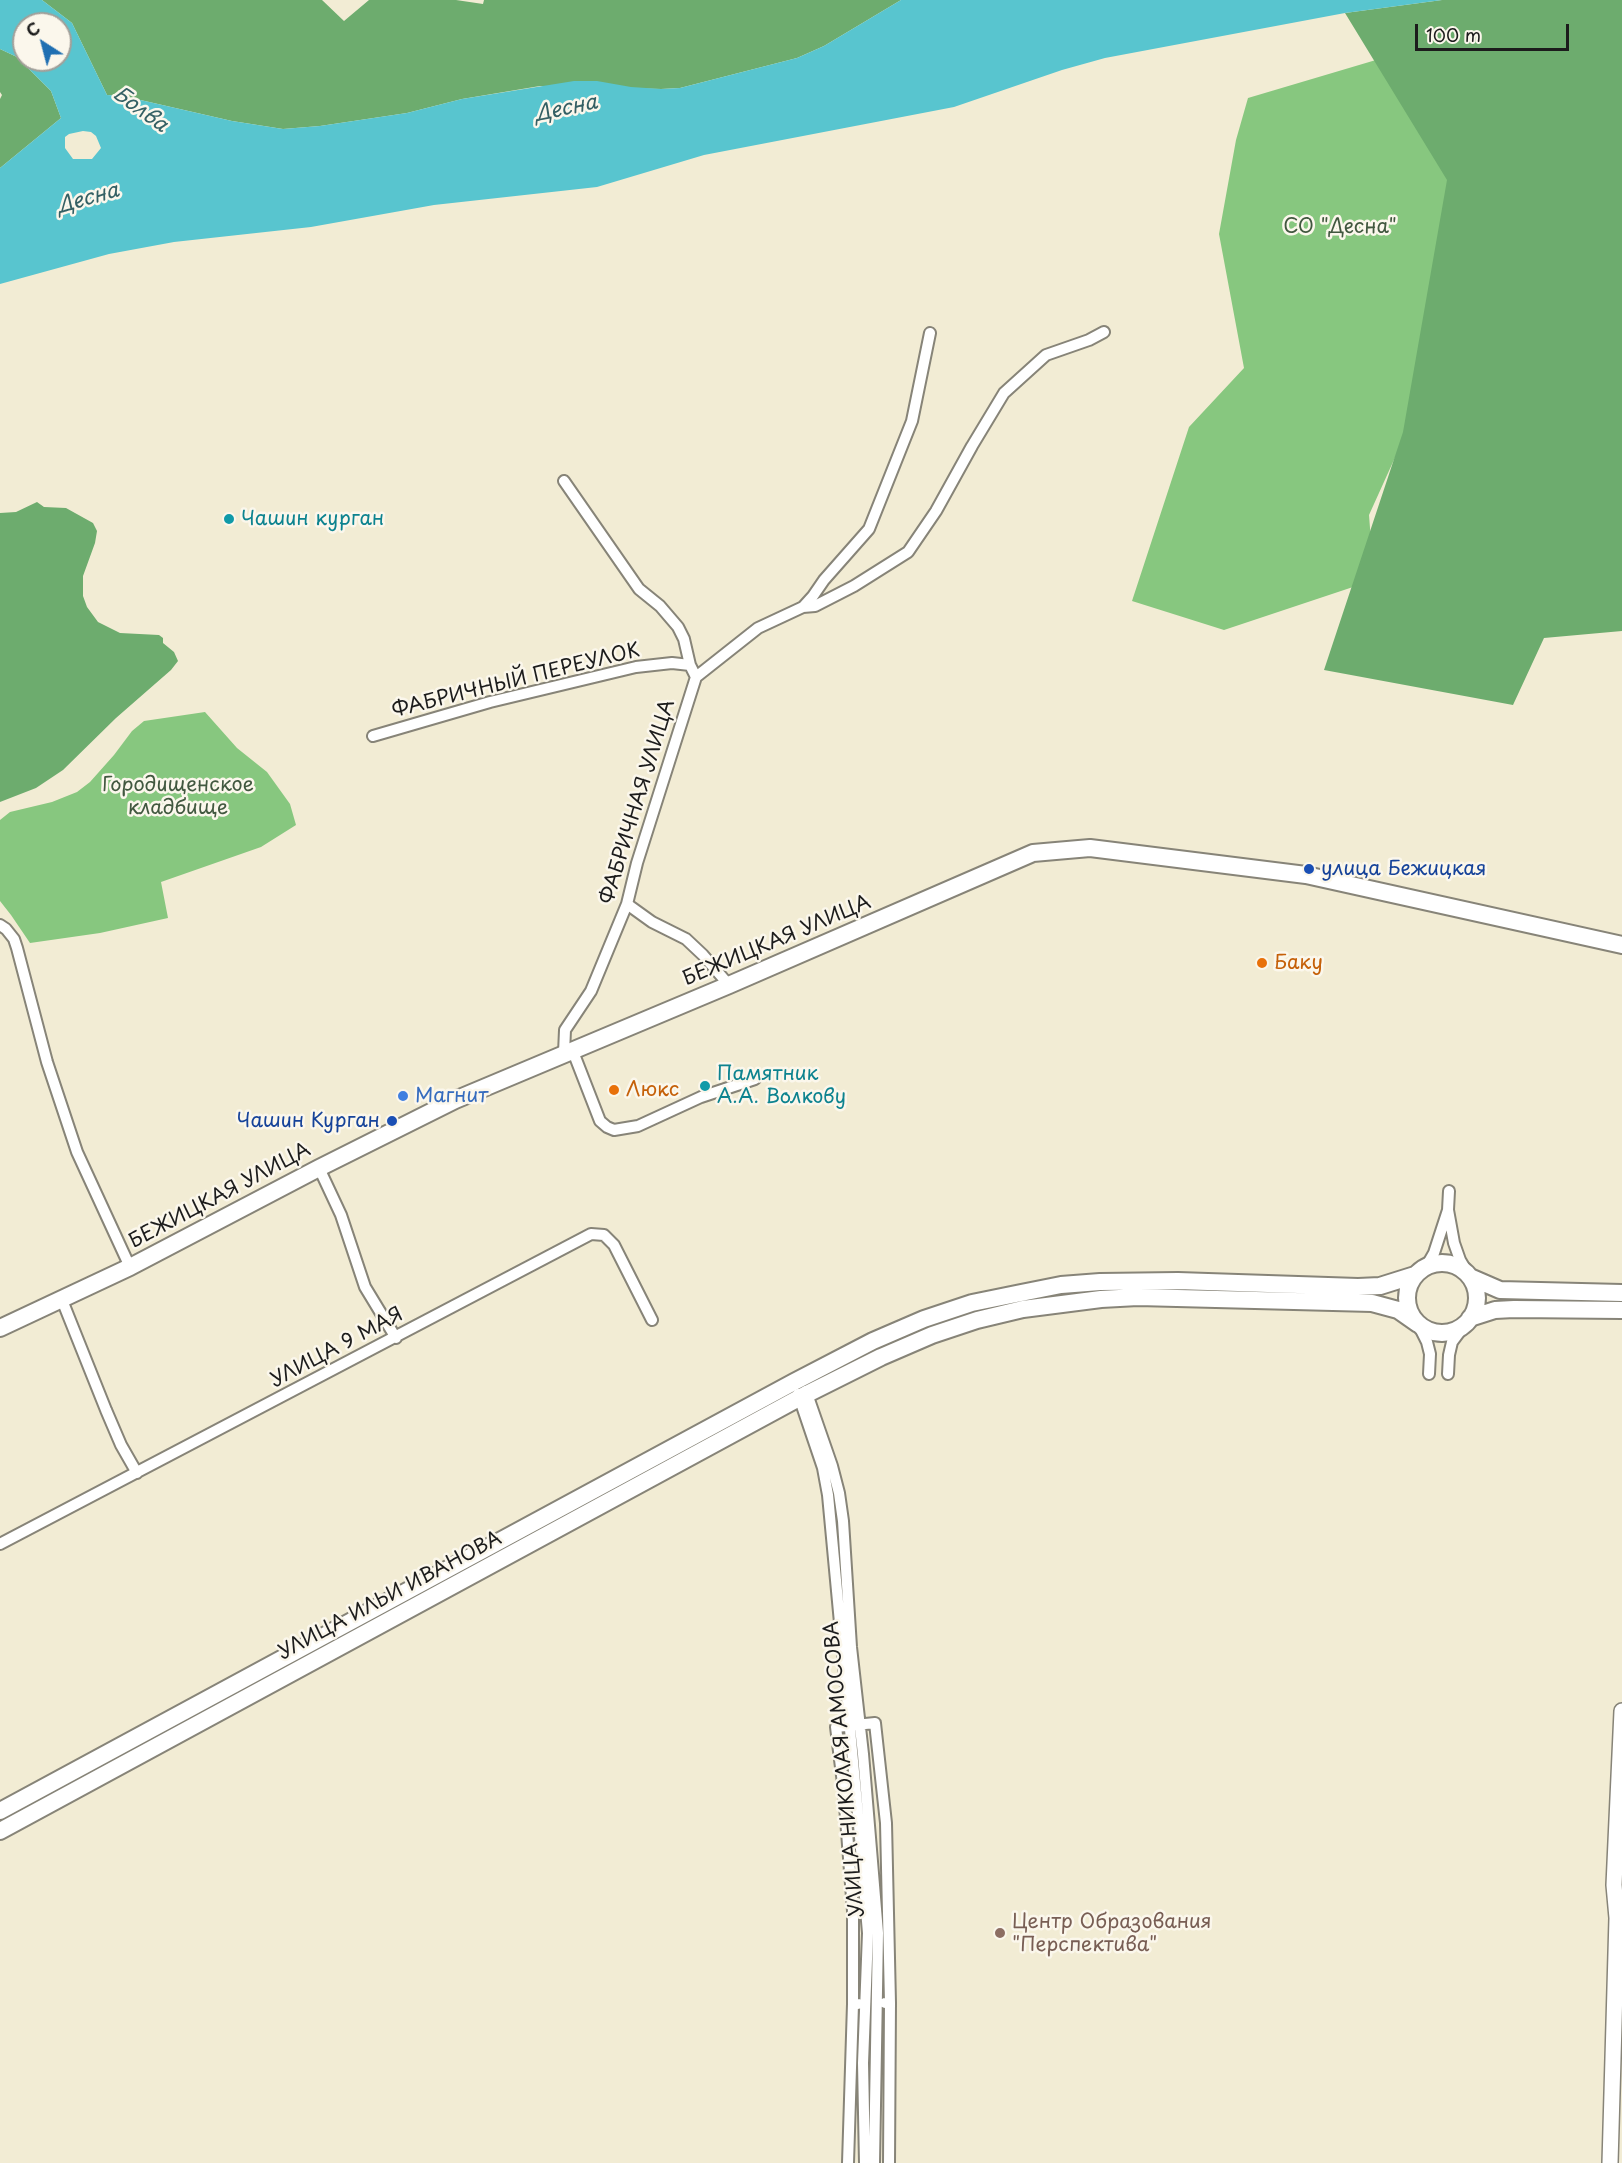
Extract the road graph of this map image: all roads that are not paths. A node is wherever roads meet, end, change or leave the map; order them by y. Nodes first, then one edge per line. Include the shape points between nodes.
1 (1104, 332) dead end
2 (930, 333) dead end
3 (564, 481) dead end
4 (803, 607) junction
5 (690, 665) junction
6 (696, 677) junction
7 (374, 736) dead end
8 (627, 904) junction
9 (0, 925) edge
10 (1622, 945) edge
11 (729, 985) junction
12 (568, 1051) junction
13 (755, 1080) dead end
14 (319, 1168) junction
15 (1449, 1191) dead end
16 (1448, 1210) junction
17 (130, 1267) junction
18 (1421, 1271) junction
19 (1470, 1277) junction
20 (1622, 1293) edge
21 (62, 1300) junction
22 (1620, 1311) edge
23 (1470, 1318) junction
24 (652, 1320) dead end
25 (1419, 1324) junction
26 (0, 1328) edge
27 (396, 1338) junction
28 (1429, 1374) dead end
29 (1448, 1374) dead end
30 (800, 1388) junction
31 (137, 1473) junction
32 (0, 1544) edge
33 (1622, 1711) edge
34 (855, 1725) junction
35 (0, 1811) edge
36 (0, 1831) edge
37 (1619, 1918) edge
38 (890, 2003) junction
39 (853, 2004) junction
40 (871, 2004) junction
41 (848, 2163) edge
42 (865, 2163) edge
43 (874, 2163) edge
44 (889, 2163) edge
45 (1610, 2163) edge

1 - 4 street via 1046,355 1004,393 908,552 854,586 815,606
2 - 4 street via 912,421 869,529
3 - 5 street via 639,589 678,627
4 - 6 street via 758,628
5 - 6 street
5 - 7 street, ФАБРИЧНЫЙ ПЕРЕУЛОК via 636,666
6 - 8 street, ФАБРИЧНАЯ УЛИЦА
8 - 11 street via 686,939
8 - 12 street, ФАБРИЧНАЯ УЛИЦА via 591,991 565,1030
9 - 17 street via 17,948 47,1062 77,1152
10 - 11 main road, БЕЖИЦКАЯ УЛИЦА via 1306,875 1090,848 1033,853
11 - 12 main road, БЕЖИЦКАЯ УЛИЦА
12 - 13 street via 600,1121 614,1130 638,1126 701,1097
12 - 14 main road, БЕЖИЦКАЯ УЛИЦА via 455,1100
14 - 17 main road, БЕЖИЦКАЯ УЛИЦА
14 - 27 street via 341,1215 365,1287
15 - 16 street
16 - 18 street via 1434,1253
16 - 19 street via 1454,1243
17 - 21 main road, БЕЖИЦКАЯ УЛИЦА
18 - 19 main road via 1445,1263 1455,1265
18 - 25 main road via 1407,1295 1412,1316
18 - 30 main road via 1380,1286 1358,1287 1178,1281 1061,1285 972,1303 924,1319 873,1341
19 - 20 main road via 1500,1290
19 - 23 main road via 1477,1298
21 - 26 main road, БЕЖИЦКАЯ УЛИЦА
21 - 31 street via 121,1445
22 - 23 main road via 1514,1309
23 - 25 main road via 1462,1326 1440,1333
23 - 29 street via 1452,1342
24 - 27 street, УЛИЦА 9 МАЯ via 615,1245 604,1235 591,1234
25 - 28 street via 1428,1348
25 - 30 main road via 1398,1310 1372,1303 1101,1299 977,1320
27 - 31 street, УЛИЦА 9 МАЯ
30 - 34 street, УЛИЦА НИКОЛАЯ АМОСОВА via 828,1495
30 - 35 main road, УЛИЦА ИЛЬИ ИВАНОВА
30 - 36 main road, УЛИЦА ИЛЬИ ИВАНОВА
31 - 32 street, УЛИЦА 9 МАЯ
33 - 37 street via 1614,1885
34 - 38 street via 875,1723 886,1823
34 - 39 street via 836,1727 853,1911
34 - 40 street, УЛИЦА НИКОЛАЯ АМОСОВА via 878,1933
37 - 45 street
38 - 40 street
38 - 44 street
39 - 40 street
39 - 41 street
40 - 42 street, УЛИЦА НИКОЛАЯ АМОСОВА via 863,2063
40 - 43 street, УЛИЦА НИКОЛАЯ АМОСОВА

